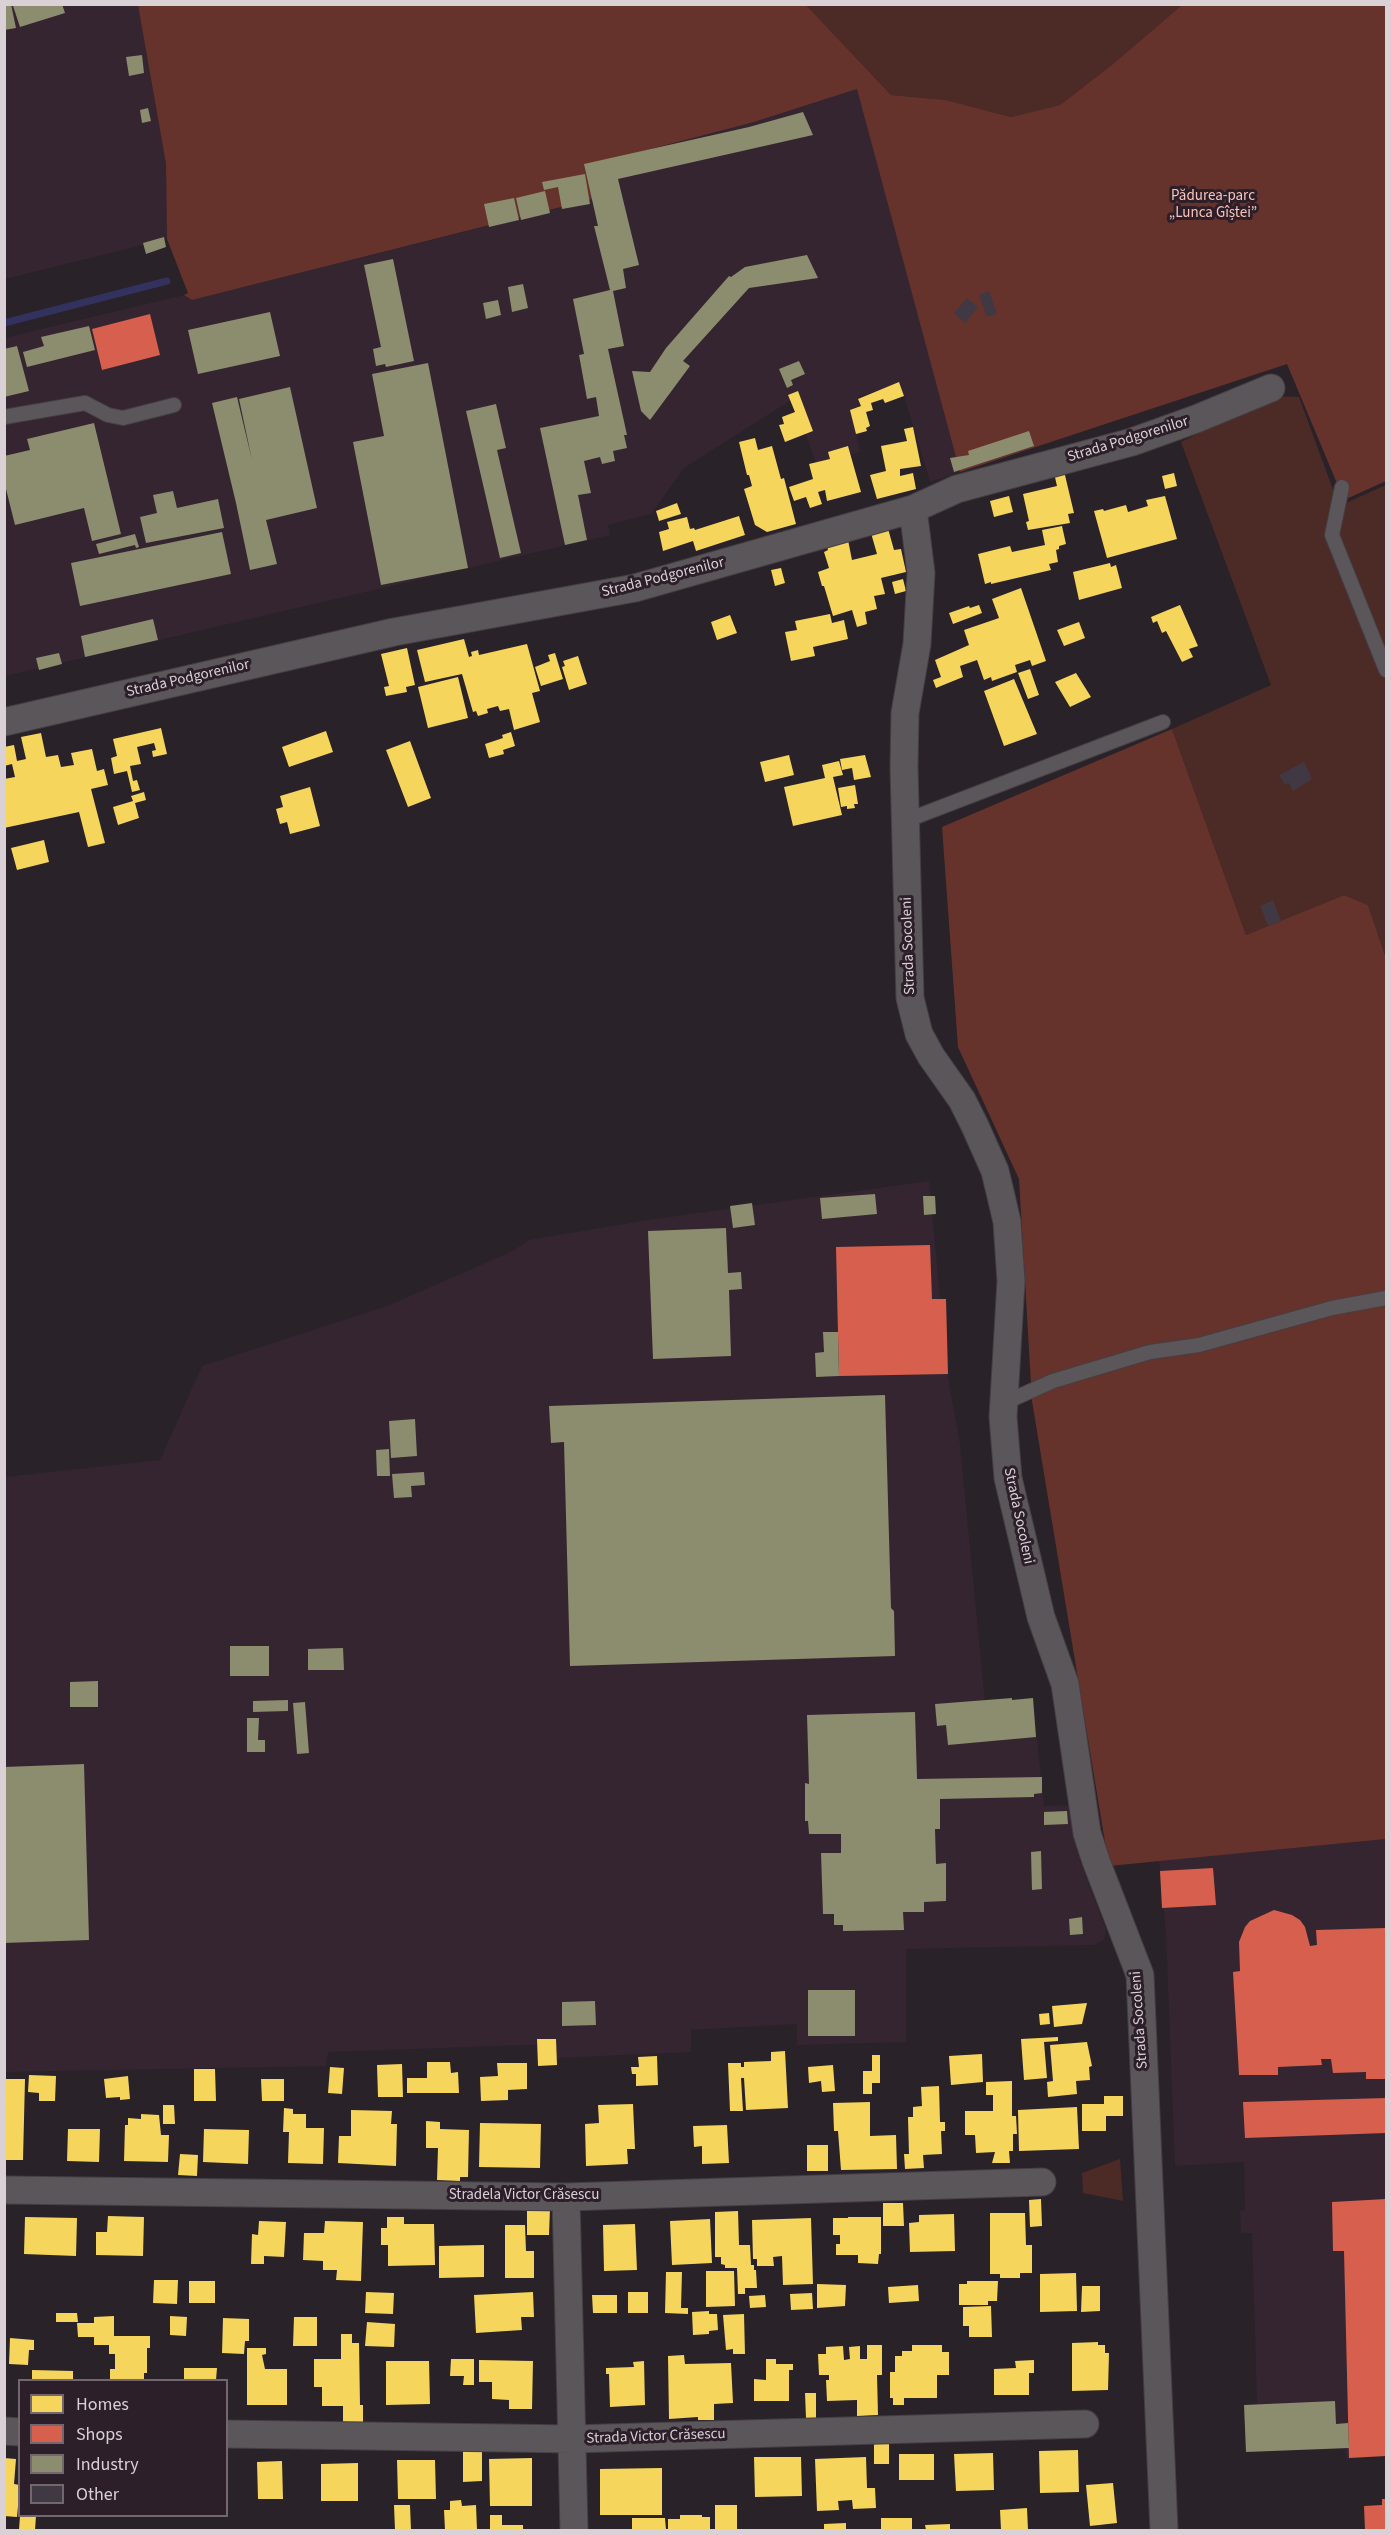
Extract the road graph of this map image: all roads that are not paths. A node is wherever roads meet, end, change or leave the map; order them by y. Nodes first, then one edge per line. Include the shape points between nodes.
1 (1271, 388) dead end
2 (174, 405) dead end
3 (4, 417) edge
4 (1342, 488) dead end
5 (913, 509) junction
6 (1386, 670) edge
7 (4, 722) edge
8 (1163, 722) dead end
9 (905, 821) junction
10 (1386, 1298) edge
11 (1004, 1403) junction
12 (1042, 2182) dead end
13 (4, 2190) edge
14 (566, 2197) junction
15 (1085, 2424) dead end
16 (228, 2434) edge
17 (573, 2439) junction
18 (574, 2530) edge
19 (1164, 2530) edge

1 - 5 street, Strada Podgorenilor via 1132,442 957,489
2 - 3 lane via 131,417 108,415 85,403
4 - 6 lane via 1332,535
5 - 7 street, Strada Podgorenilor via 635,588 394,632
5 - 9 street, Strada Socoleni via 921,573 917,644 905,713
8 - 9 lane
9 - 11 street, Strada Socoleni via 910,998 923,1041 962,1100 995,1171 1007,1222 1011,1281
10 - 11 lane via 1332,1308 1199,1346 1150,1352 1053,1381
11 - 19 street, Strada Socoleni via 1008,1478 1041,1617 1065,1684 1088,1833 1140,1975
12 - 14 street, Stradela Victor Crăsescu
13 - 14 street, Stradela Victor Crăsescu
14 - 17 street
15 - 17 street, Strada Victor Crăsescu
16 - 17 street, Strada Victor Crăsescu
17 - 18 street

